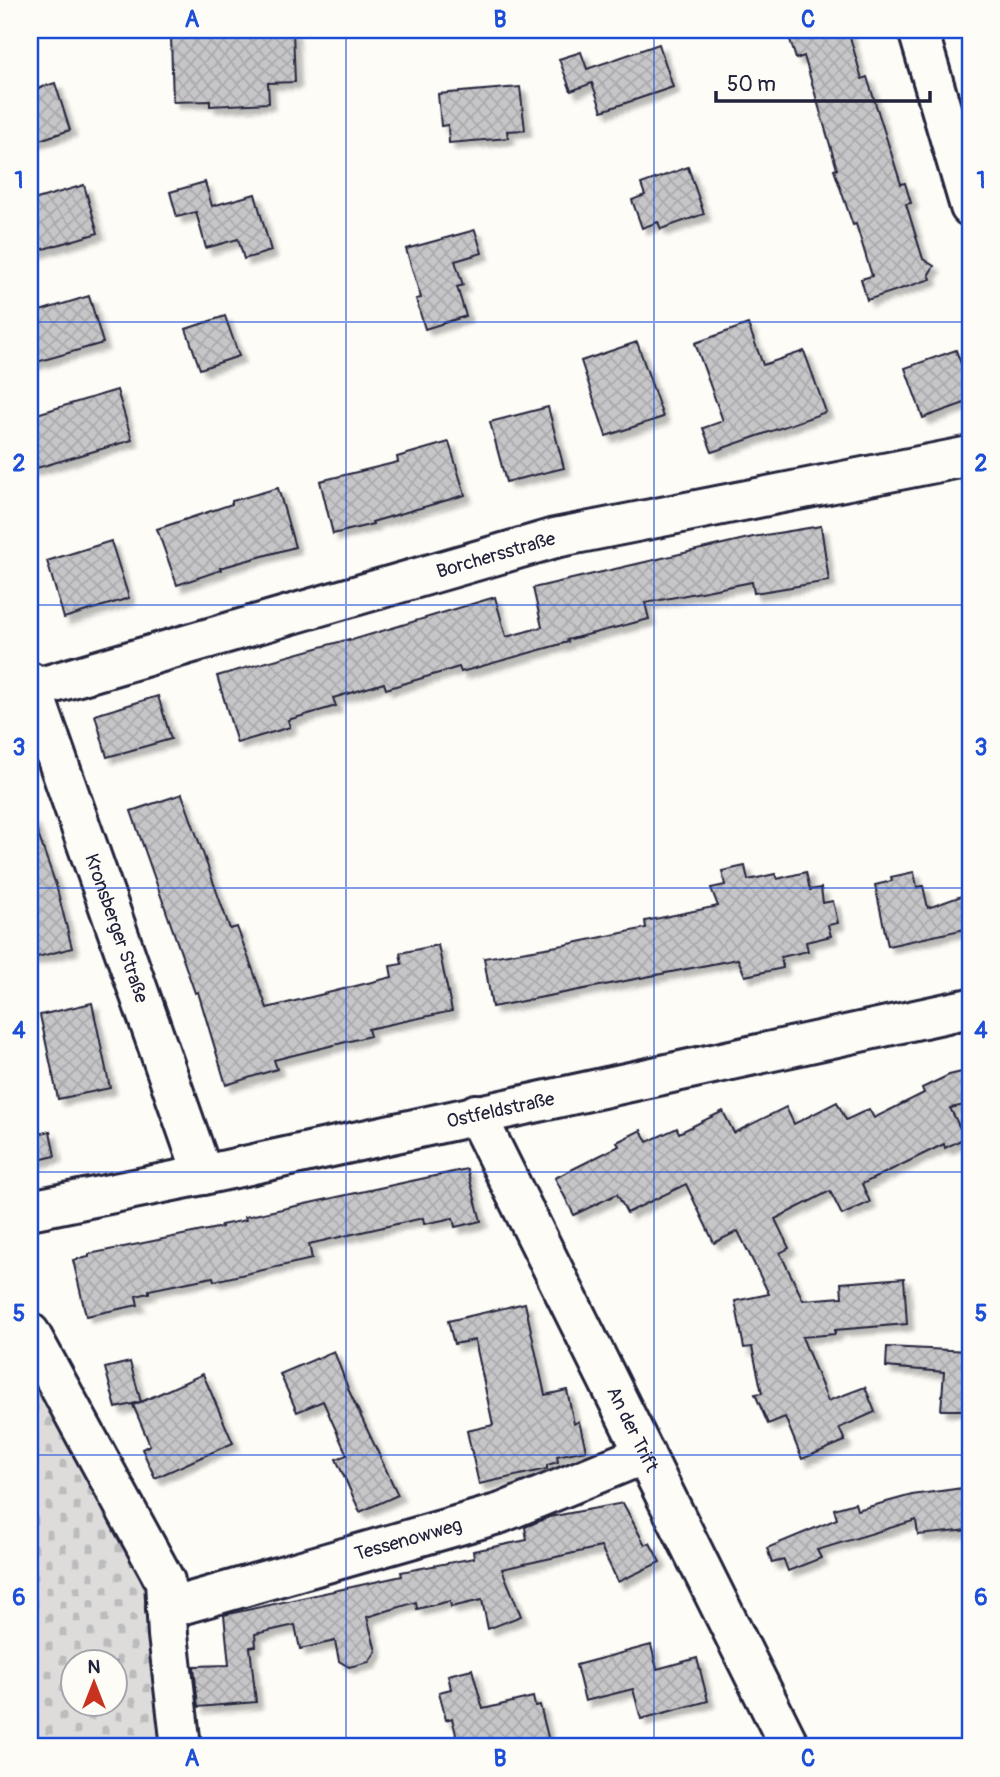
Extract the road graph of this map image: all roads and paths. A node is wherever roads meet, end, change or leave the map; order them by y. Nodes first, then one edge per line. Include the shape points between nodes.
1 (918, 30) edge
2 (970, 207) edge
3 (970, 456) edge
4 (31, 687) edge
5 (970, 1008) edge
6 (476, 1114) junction
7 (202, 1175) junction
8 (30, 1210) edge
9 (30, 1334) edge
10 (645, 1454) junction
11 (166, 1609) junction
12 (787, 1746) edge
13 (181, 1747) edge

1 - 2 street
3 - 4 street, Borchersstraße via 555,538
4 - 7 street, Kronsberger Straße
5 - 6 street, Ostfeldstraße
6 - 7 street, Ostfeldstraße
6 - 10 street, An der Trift
7 - 8 street, Ostfeldstraße
9 - 11 street via 165,1581
10 - 11 street, Tessenowweg via 501,1513
10 - 12 street, An der Trift
11 - 13 street

